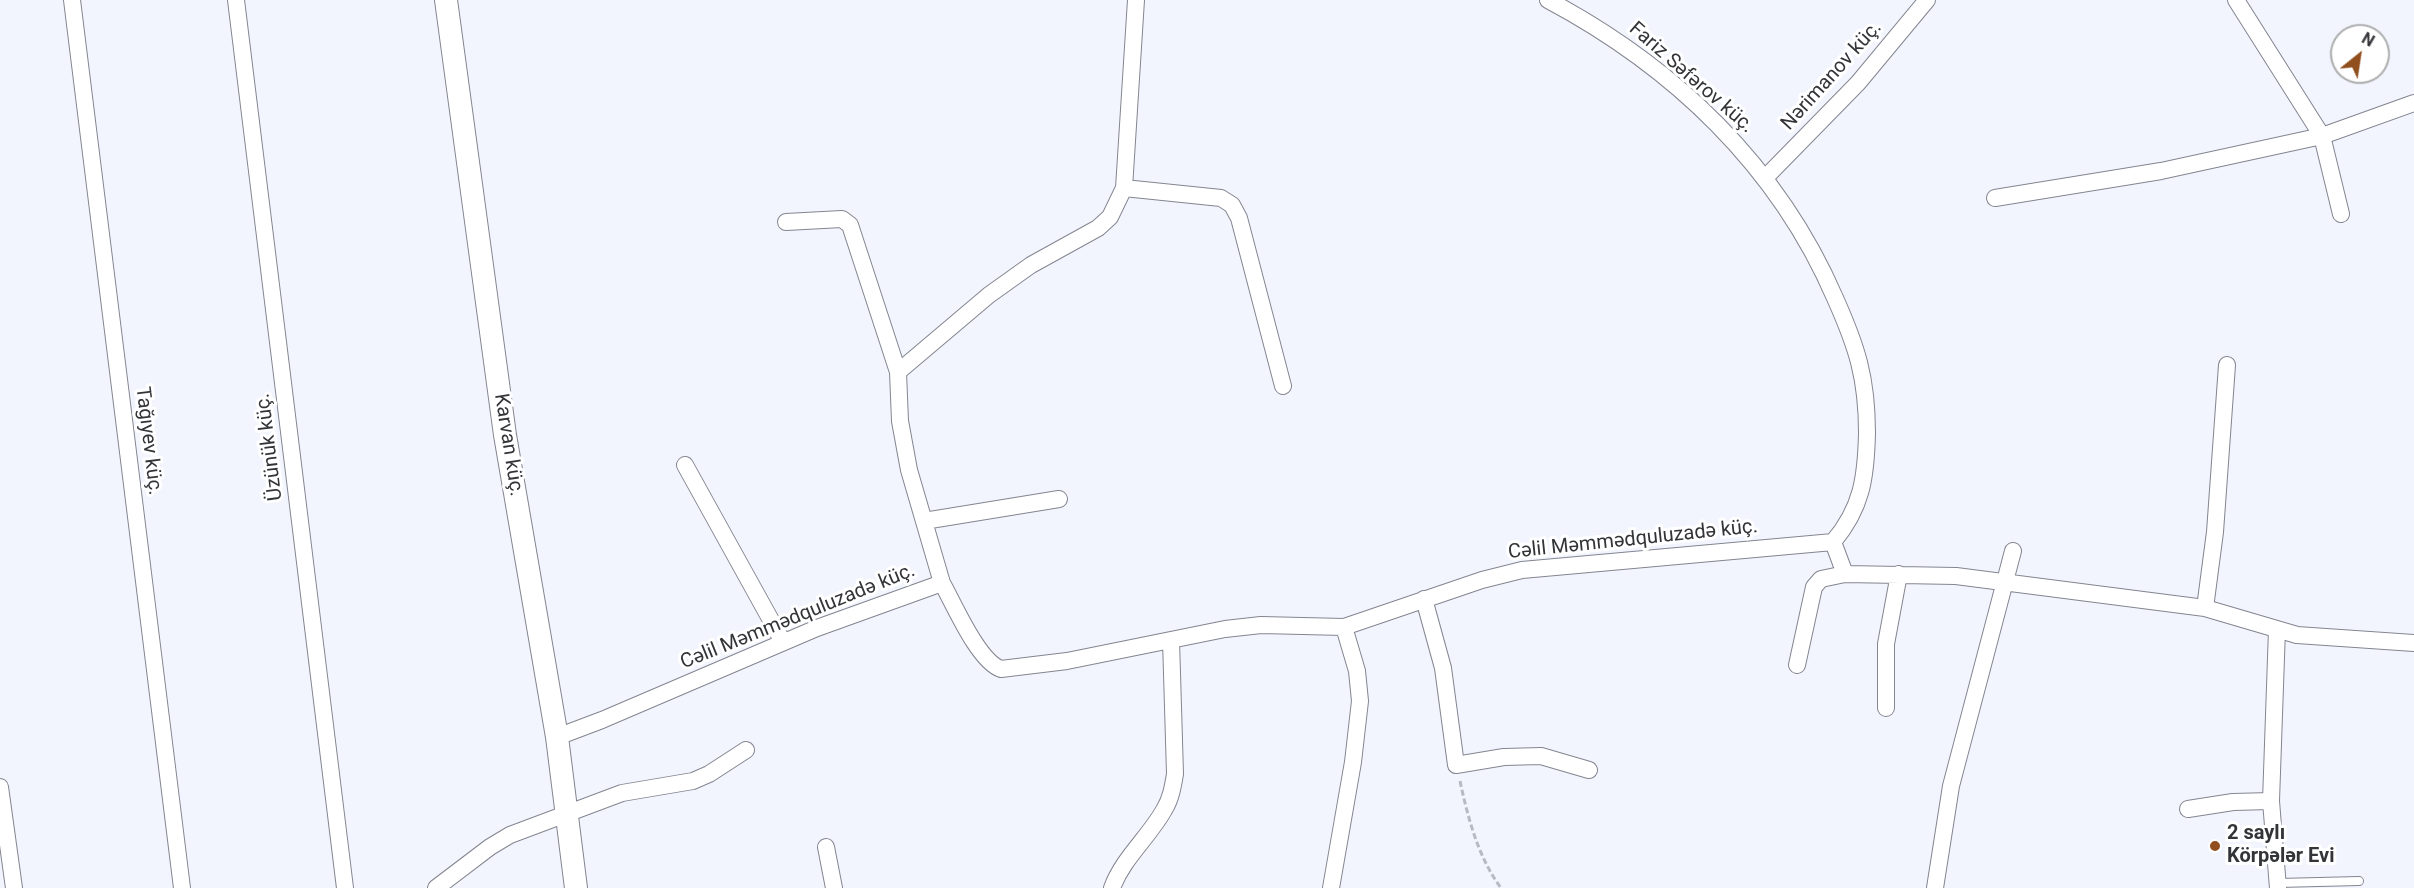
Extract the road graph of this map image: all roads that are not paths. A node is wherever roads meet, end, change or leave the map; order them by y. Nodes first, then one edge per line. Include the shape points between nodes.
1 (72, 0) edge
2 (236, 0) edge
3 (446, 0) edge
4 (1136, 0) edge
5 (1548, 0) edge
6 (1927, 0) edge
7 (2236, 0) edge
8 (2414, 103) edge
9 (2322, 136) junction
10 (1765, 178) junction
11 (1124, 188) junction
12 (1995, 198) dead end
13 (2342, 214) dead end
14 (786, 222) dead end
15 (2227, 365) dead end
16 (898, 372) junction
17 (1283, 386) dead end
18 (685, 465) dead end
19 (1059, 499) dead end
20 (924, 521) junction
21 (1833, 542) junction
22 (2013, 550) dead end
23 (1845, 574) junction
24 (1899, 574) junction
25 (942, 583) junction
26 (2006, 583) junction
27 (1424, 599) junction
28 (2205, 608) junction
29 (1344, 627) junction
30 (2277, 628) junction
31 (1171, 640) junction
32 (783, 642) junction
33 (2414, 643) edge
34 (1797, 666) dead end
35 (1886, 708) dead end
36 (557, 737) junction
37 (746, 750) dead end
38 (1589, 770) dead end
39 (0, 787) edge
40 (2271, 801) junction
41 (2188, 809) dead end
42 (568, 815) junction
43 (825, 847) dead end
44 (2360, 881) dead end
45 (2278, 885) edge
46 (14, 888) edge
47 (183, 888) edge
48 (345, 888) edge
49 (436, 888) edge
50 (576, 888) edge
51 (834, 888) edge
52 (1112, 888) edge
53 (1331, 888) edge
54 (1935, 888) edge

1 - 47 street, Tağıyev küç.
2 - 48 street, Üzünük küç.
3 - 36 street, Karvan küç. via 505,435
4 - 11 street
5 - 10 street, Fariz Səfərov küç. via 1594,24 1639,56 1737,143
6 - 10 street, Nərimanov küç. via 1858,83
7 - 9 street
8 - 9 street
9 - 12 street via 2161,171
9 - 13 street
10 - 21 street, Fariz Səfərov küç. via 1819,260 1861,364 1867,397 1866,451 1859,499 1854,514
11 - 16 street via 1110,217 1098,228 1031,265 989,295
11 - 17 street via 1221,198 1232,205 1239,218
14 - 16 street via 842,219 850,225
15 - 28 street via 2215,532
16 - 20 street via 900,421
18 - 32 street
19 - 20 street
20 - 25 street
21 - 23 street
21 - 27 street, Cəlil Məmmədquluzadə küç. via 1522,570
22 - 26 street
23 - 24 street
23 - 34 street via 1821,579 1814,587
24 - 26 street
24 - 35 street via 1886,644
25 - 31 street, Cəlil Məmmədquluzadə küç. via 983,654 1001,669 1067,661
25 - 32 street, Cəlil Məmmədquluzadə küç.
26 - 28 street
26 - 54 street via 1951,786
27 - 29 street, Cəlil Məmmədquluzadə küç.
27 - 38 street via 1443,668 1456,765 1541,756
28 - 30 street
29 - 31 street, Cəlil Məmmədquluzadə küç. via 1261,625
29 - 53 street via 1357,671 1360,701
30 - 33 street via 2317,638
30 - 40 street
31 - 52 street via 1175,774 1171,794
32 - 36 street, Cəlil Məmmədquluzadə küç.
36 - 42 street, Karvan küç.
37 - 42 street via 693,781 638,788
39 - 46 street
40 - 41 street
40 - 45 street
42 - 49 street via 510,836
42 - 50 street, Karvan küç.
43 - 51 street
44 - 45 lane

